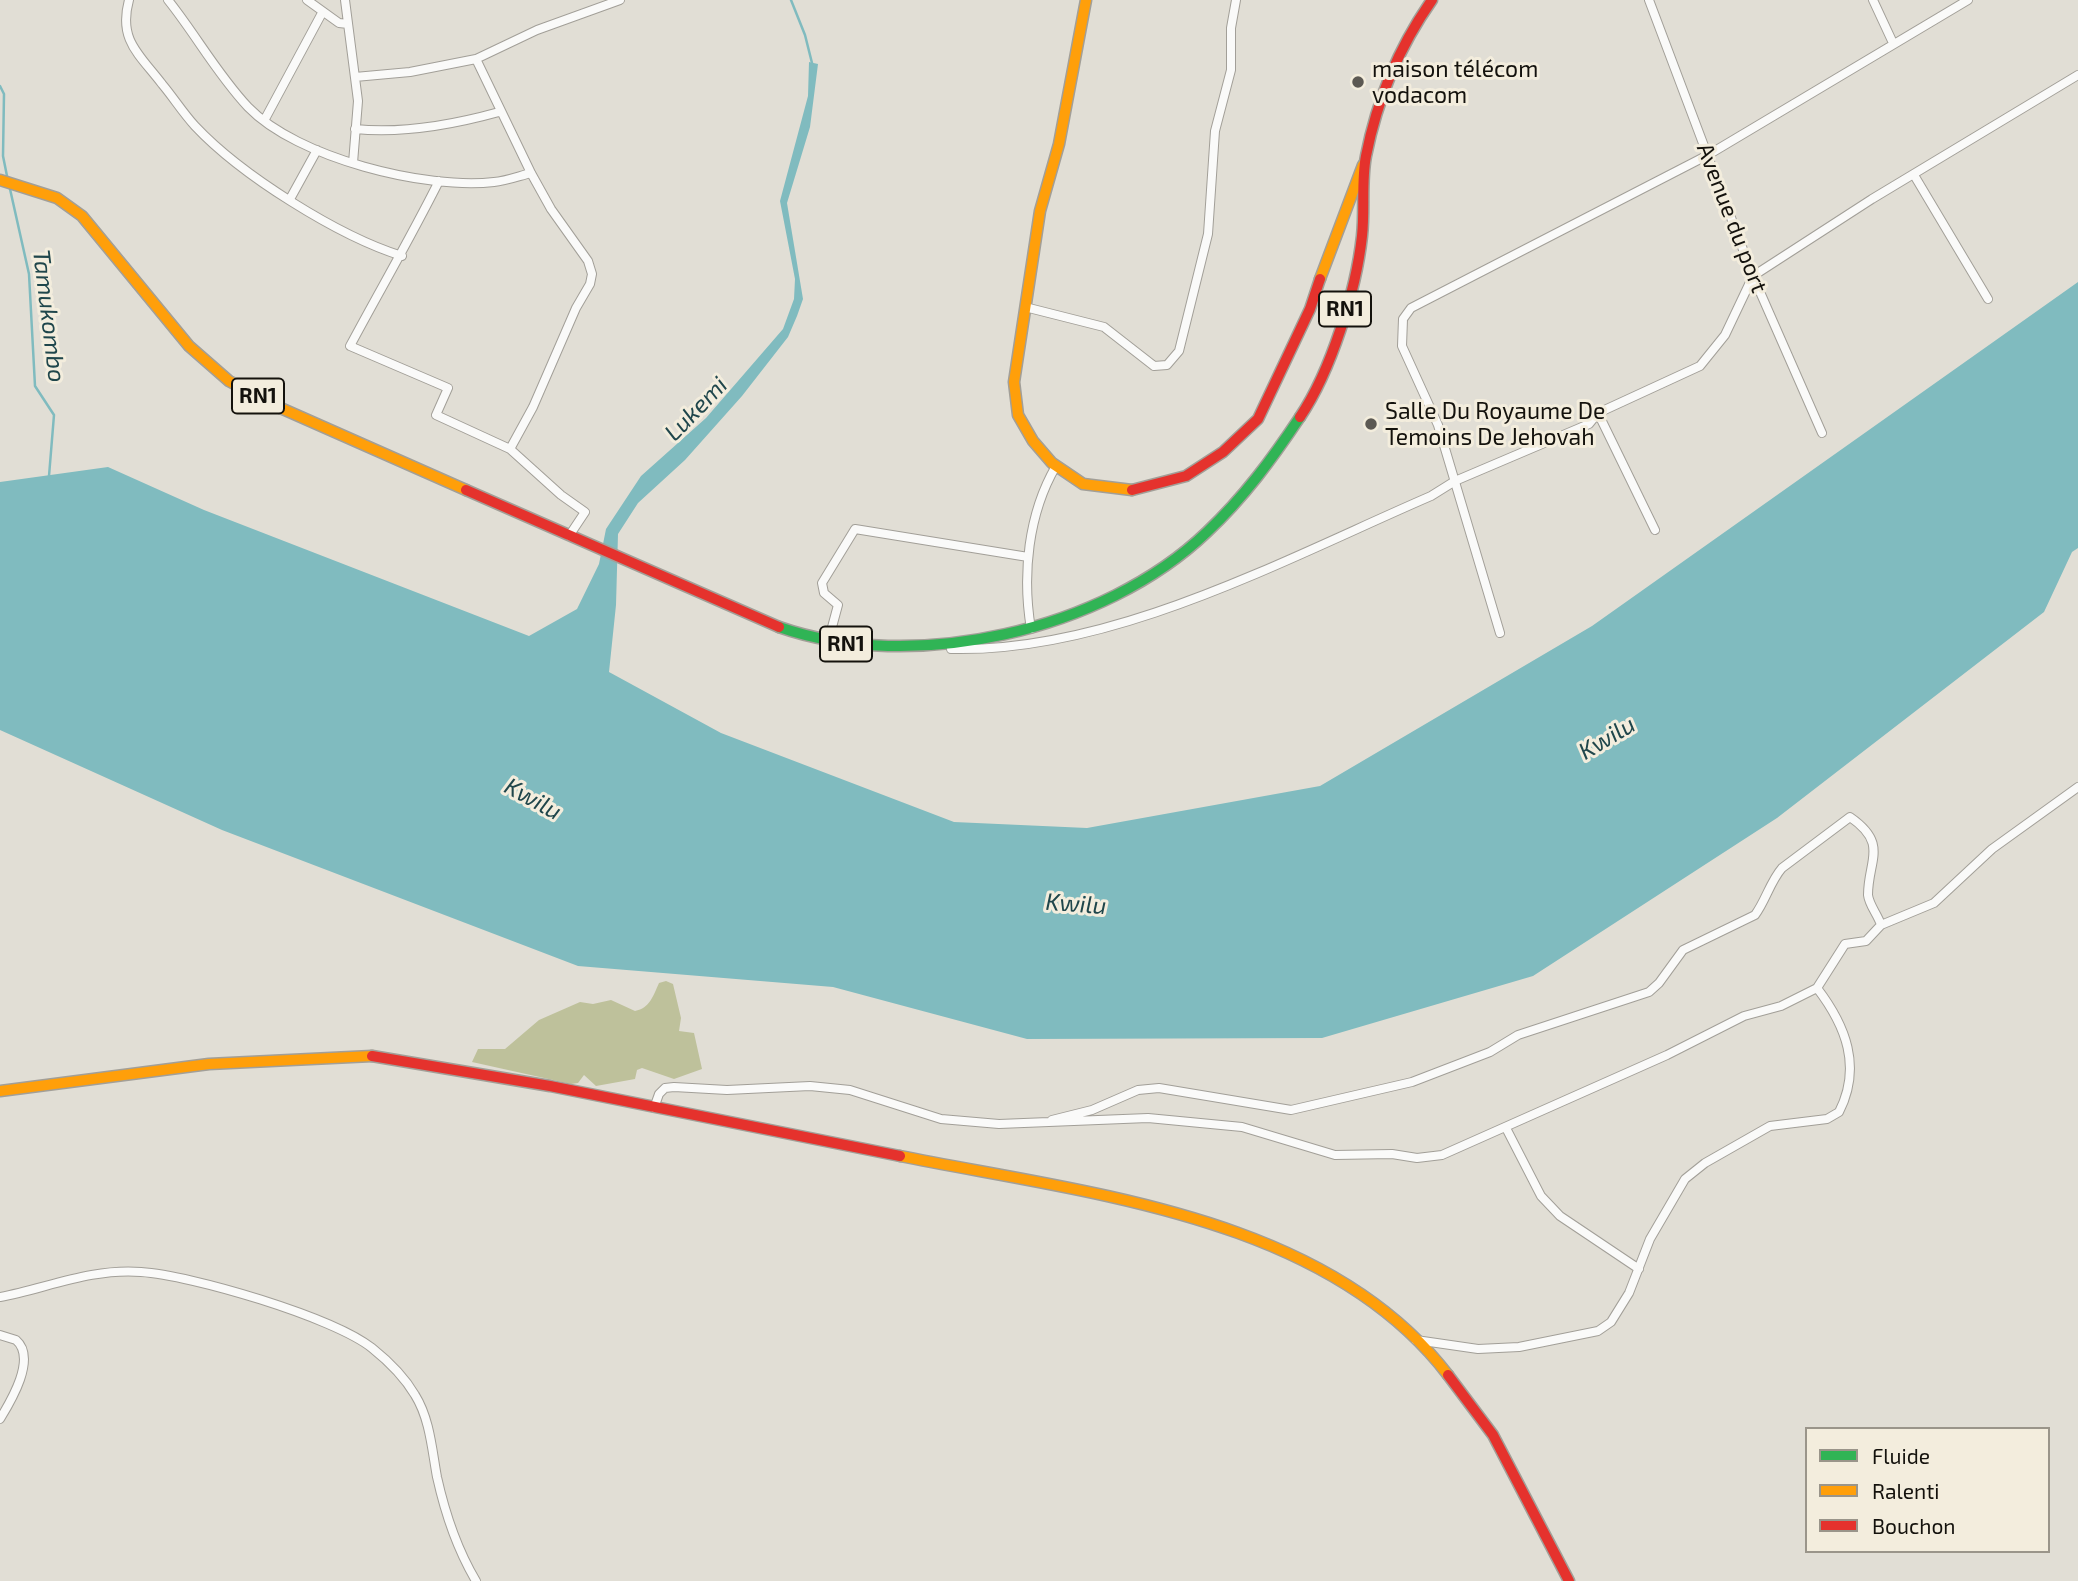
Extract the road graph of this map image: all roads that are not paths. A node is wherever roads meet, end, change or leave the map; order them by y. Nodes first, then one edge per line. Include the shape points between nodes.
1 (129, 0) edge
2 (167, 0) edge
3 (307, 0) edge
4 (345, 0) edge
5 (620, 0) edge
6 (1086, 0) edge
7 (1236, 0) edge
8 (1432, 0) edge
9 (1649, 0) edge
10 (1873, 0) edge
11 (1968, 0) edge
12 (322, 13) junction
13 (348, 24) junction
14 (1893, 43) junction
15 (476, 59) junction
16 (2078, 75) edge
17 (355, 77) junction
18 (499, 112) junction
19 (265, 119) junction
20 (355, 129) junction
21 (317, 150) junction
22 (1708, 155) junction
23 (1366, 158) junction
24 (353, 163) junction
25 (531, 173) junction
26 (1914, 176) junction
27 (0, 180) edge
28 (439, 181) junction
29 (290, 199) junction
30 (402, 256) junction
31 (1752, 276) junction
32 (1988, 299) dead end
33 (1025, 307) junction
34 (1598, 413) junction
35 (1822, 433) dead end
36 (510, 449) junction
37 (1056, 466) junction
38 (1455, 481) junction
39 (1655, 530) dead end
40 (571, 537) junction
41 (1028, 557) junction
42 (1031, 629) junction
43 (1500, 633) dead end
44 (828, 642) junction
45 (925, 648) junction
46 (2078, 788) edge
47 (1881, 925) junction
48 (1817, 988) junction
49 (0, 1091) edge
50 (654, 1108) junction
51 (1049, 1122) junction
52 (1506, 1128) junction
53 (1639, 1269) junction
54 (0, 1297) edge
55 (0, 1335) edge
56 (1414, 1340) junction
57 (0, 1419) edge
58 (476, 1581) edge
59 (1569, 1581) edge

1 - 29 street via 124,30 195,126 240,167
2 - 19 street via 205,55
3 - 12 street
4 - 13 street
5 - 15 street via 537,30
6 - 33 main road via 1059,144 1040,211
7 - 33 street via 1231,70 1214,131 1208,234 1180,351 1167,365 1154,366 1104,327
8 - 23 main road, RN1 via 1401,53
9 - 22 street, Avenue du port
10 - 14 street
11 - 14 street
12 - 13 street
12 - 19 street
13 - 17 street
14 - 22 street
15 - 17 street
15 - 18 street
16 - 26 street
17 - 20 street
18 - 20 street via 389,132
18 - 25 street
19 - 21 street
20 - 24 street
21 - 24 street
21 - 29 street
22 - 31 street, Avenue du port
22 - 38 street via 1411,308 1403,319 1402,346 1438,425
23 - 37 main road via 1336,227 1310,309 1258,419 1223,452 1186,476 1131,490 1083,484
23 - 42 main road, RN1 via 1363,223 1339,331 1316,387 1283,447 1226,515 1162,570 1087,610
24 - 28 street
25 - 28 street via 495,182
25 - 36 street via 592,274
26 - 31 street
26 - 32 street
27 - 40 main road, RN1 via 57,198 82,216 189,346 229,381
28 - 30 street
29 - 30 street via 369,246
30 - 36 street via 350,346 448,388 436,415
31 - 34 street via 1725,335 1700,366
31 - 35 street, Avenue du port
33 - 37 main road via 1014,382 1018,415 1033,441
34 - 38 street via 1589,424
34 - 39 street
36 - 40 street via 585,512
37 - 41 street via 1041,496
38 - 43 street
38 - 45 street via 1431,496 1253,573 1120,624 1015,645
40 - 44 main road, RN1 via 762,622
41 - 42 street via 1026,602
41 - 44 street via 855,530 822,583 824,593 838,605
42 - 45 main road, RN1
44 - 45 main road, RN1
46 - 47 street via 1992,849 1934,903
47 - 48 street via 1866,941 1840,948
47 - 51 street via 1868,895 1873,846 1850,817 1782,868 1755,915 1682,950 1649,992 1518,1035 1490,1052 1412,1082 1290,1110 1159,1088 1138,1090
48 - 52 street via 1781,1006 1744,1016
48 - 53 street via 1834,1011 1849,1051 1850,1084 1839,1112 1828,1119 1770,1126 1705,1163 1685,1179 1650,1239
49 - 50 main road via 209,1064 372,1056
50 - 51 street via 665,1088 810,1086 850,1090 941,1119
50 - 56 main road via 1213,1222 1324,1270 1380,1308
51 - 52 street via 1121,1117 1217,1123 1262,1131 1335,1155 1417,1158 1442,1155
52 - 53 street via 1541,1196 1560,1216
53 - 56 street via 1611,1322 1598,1331 1478,1349
54 - 58 street via 73,1277 142,1272 225,1289 280,1307 372,1348 416,1396 449,1522
55 - 57 street via 16,1340 23,1353 18,1382
56 - 59 main road via 1437,1361 1493,1435

